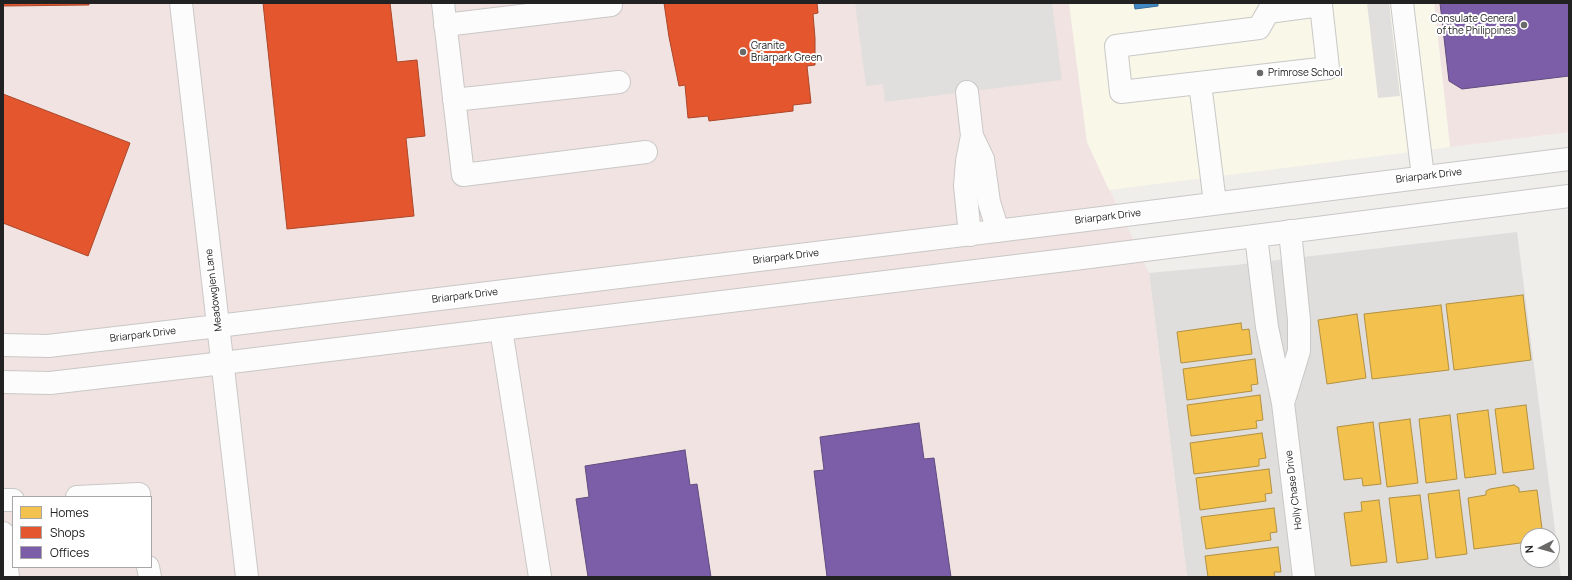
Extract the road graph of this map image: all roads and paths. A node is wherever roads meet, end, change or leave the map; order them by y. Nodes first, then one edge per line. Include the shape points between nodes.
1 (181, 3) edge
2 (443, 3) edge
3 (1402, 3) edge
4 (611, 5) dead end
5 (445, 25) junction
6 (619, 82) dead end
7 (1200, 83) junction
8 (967, 92) dead end
9 (454, 100) junction
10 (972, 136) junction
11 (646, 152) dead end
12 (1569, 159) edge
13 (1423, 177) junction
14 (1569, 196) edge
15 (1215, 203) junction
16 (998, 231) junction
17 (1290, 232) junction
18 (970, 234) junction
19 (1256, 236) junction
20 (1296, 297) junction
21 (1264, 301) junction
22 (218, 326) junction
23 (501, 329) junction
24 (3, 344) edge
25 (223, 363) junction
26 (3, 382) edge
27 (1283, 403) junction
28 (98, 496) edge
29 (139, 496) edge
30 (3, 533) edge
31 (8, 577) edge
32 (247, 577) edge
33 (540, 577) edge
34 (1304, 577) edge

1 - 22 street, Meadowglen Lane
2 - 5 street
3 - 13 street
4 - 5 street
5 - 9 street
6 - 9 street
7 - 7 street via 1328,68 1321,5 1268,12 1259,28 1116,46 1121,92
7 - 15 street
8 - 10 street
9 - 11 street via 463,174
10 - 16 street via 983,159
10 - 18 street via 965,186
12 - 13 street, Briarpark Drive
13 - 15 street, Briarpark Drive
14 - 17 street
15 - 16 street, Briarpark Drive
16 - 18 street, Briarpark Drive
17 - 19 street
17 - 20 street, Holly Chase Drive
18 - 22 street, Briarpark Drive
19 - 21 street, Holly Chase Drive
19 - 23 street
20 - 21 street
20 - 27 street, Holly Chase Drive via 1299,320 1298,351
21 - 27 street, Holly Chase Drive
22 - 24 street, Briarpark Drive via 48,346
22 - 25 street, Meadowglen Lane
23 - 25 street
23 - 33 street
25 - 26 street via 50,383
25 - 32 street, Meadowglen Lane
27 - 34 street, Holly Chase Drive
28 - 29 street
30 - 31 street

